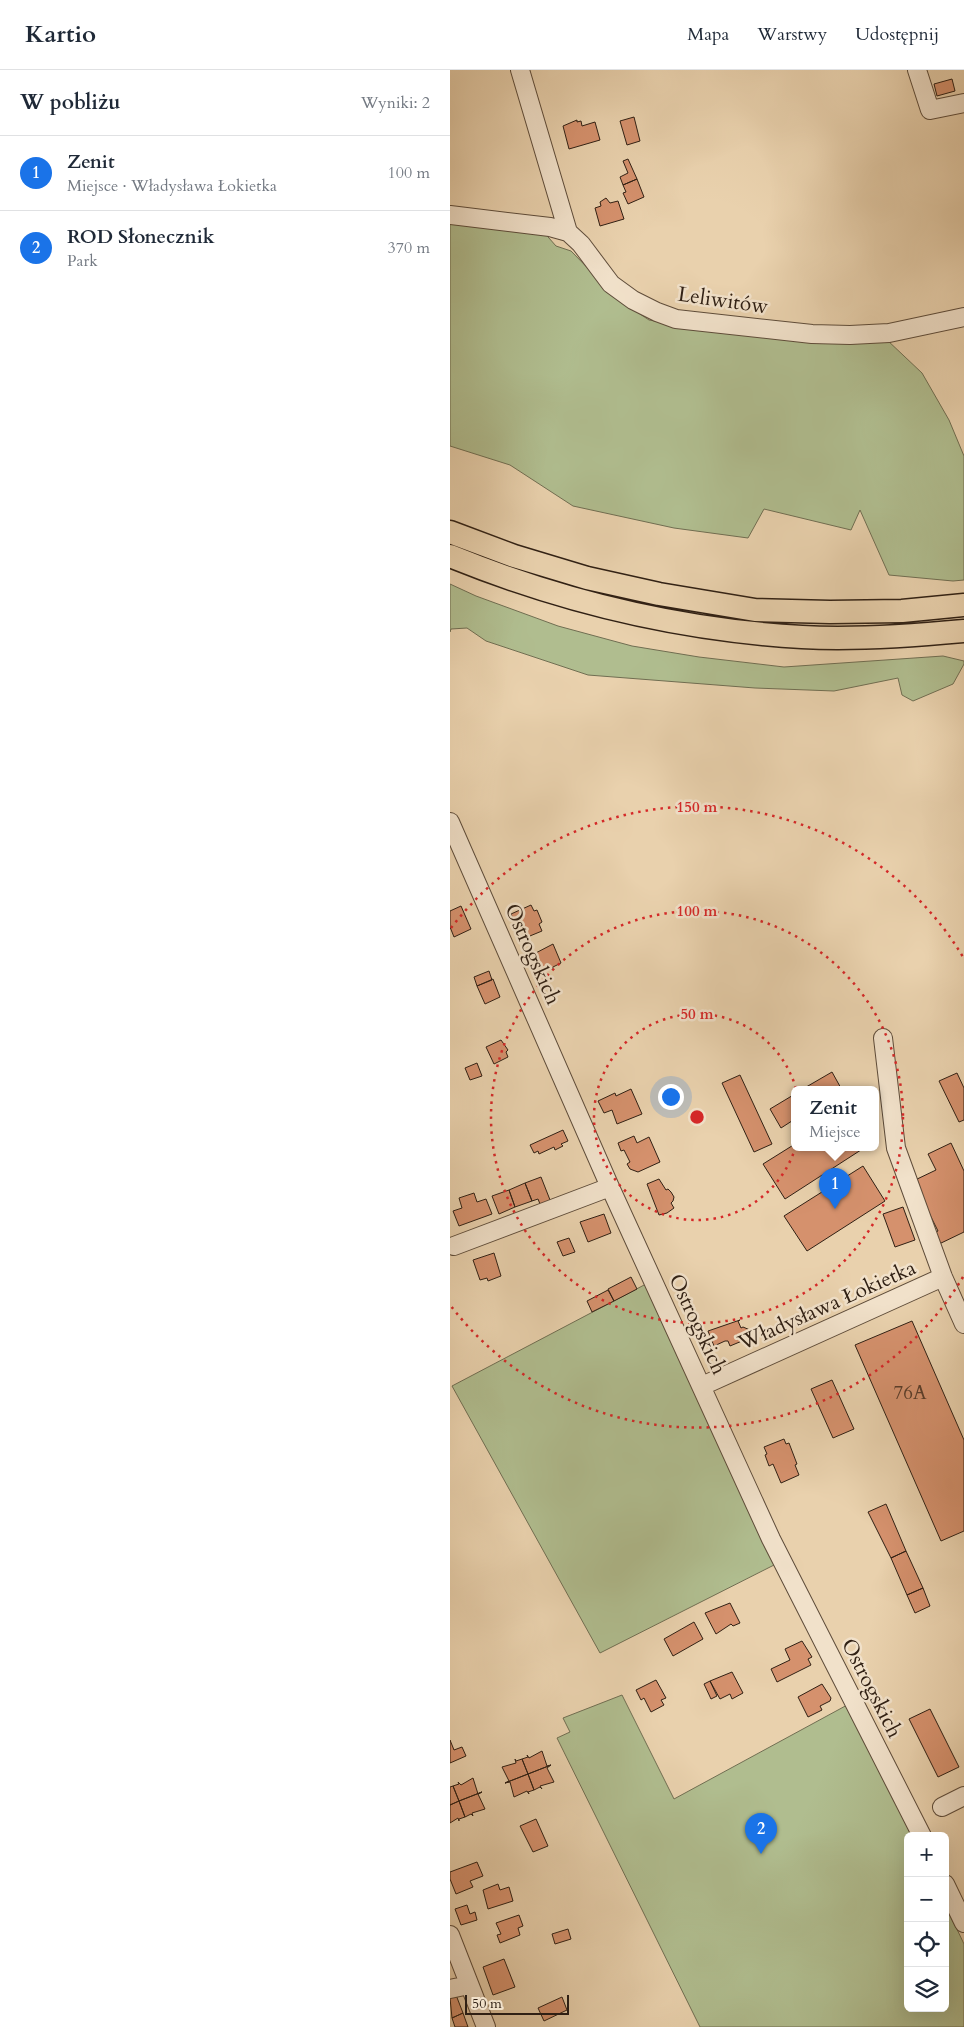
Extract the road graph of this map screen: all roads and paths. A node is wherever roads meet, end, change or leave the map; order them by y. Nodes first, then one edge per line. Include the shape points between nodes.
1 (520, 70) edge
2 (917, 70) edge
3 (964, 103) edge
4 (450, 214) edge
5 (568, 232) junction
6 (964, 317) edge
7 (450, 532) edge
8 (450, 556) edge
9 (964, 606) edge
10 (964, 631) edge
11 (450, 822) edge
12 (883, 1038) dead end
13 (610, 1187) junction
14 (454, 1246) dead end
15 (943, 1277) junction
16 (964, 1324) edge
17 (702, 1386) junction
18 (964, 1796) edge
19 (942, 1807) dead end
20 (920, 1832) edge
21 (949, 1892) edge
22 (964, 1923) edge
23 (450, 1935) edge
24 (469, 1985) junction
25 (450, 1989) edge
26 (486, 2027) edge

1 - 5 street
2 - 3 street via 930,110
4 - 5 street
5 - 6 street, Leliwitów via 611,284 633,300 676,319 850,335 889,333
7 - 9 main road via 587,578 756,610 902,611
8 - 10 main road via 491,573 576,600 690,626 802,637
11 - 13 street, Ostrogskich
12 - 15 street, Władysława Łokietka via 896,1148
13 - 14 street
13 - 17 street, Ostrogskich
15 - 16 street, Władysława Łokietka
15 - 17 street, Władysława Łokietka
17 - 20 street, Ostrogskich via 771,1539
18 - 19 street
21 - 22 street
23 - 24 street
24 - 25 street
24 - 26 street

